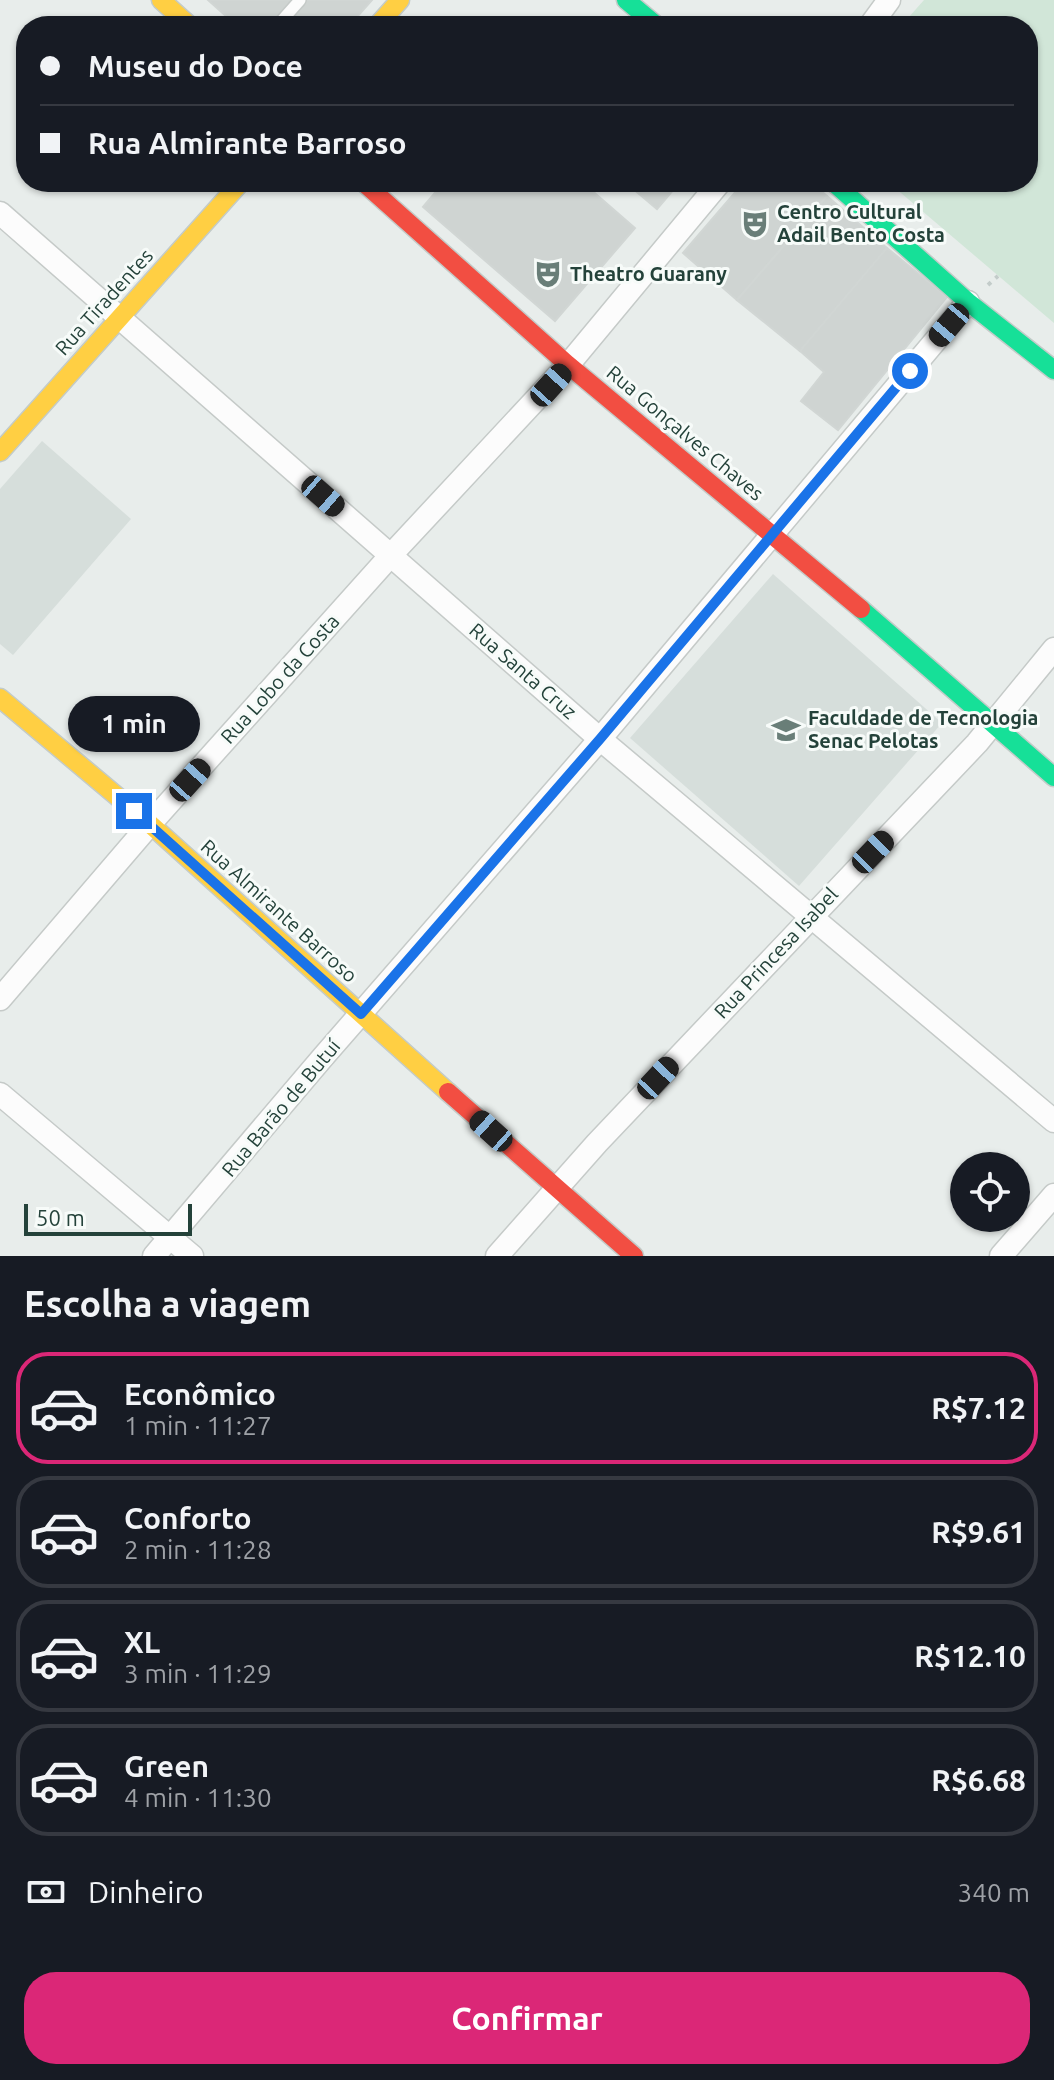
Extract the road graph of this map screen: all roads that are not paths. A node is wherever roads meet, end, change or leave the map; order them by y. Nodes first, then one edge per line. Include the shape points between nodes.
1 (161, 0) edge
2 (300, 0) edge
3 (626, 0) edge
4 (179, 16) edge
5 (286, 16) edge
6 (645, 16) edge
7 (232, 192) edge
8 (374, 192) edge
9 (712, 192) edge
10 (847, 192) edge
11 (0, 213) edge
12 (968, 302) junction
13 (121, 317) junction
14 (568, 365) junction
15 (1054, 370) edge
16 (0, 452) edge
17 (773, 534) junction
18 (391, 555) junction
19 (1054, 649) edge
20 (0, 698) edge
21 (995, 723) junction
22 (600, 739) junction
23 (1054, 777) edge
24 (150, 824) junction
25 (810, 917) junction
26 (0, 999) edge
27 (361, 1014) junction
28 (0, 1094) edge
29 (1054, 1121) edge
30 (556, 1190) junction
31 (1054, 1195) edge
32 (171, 1237) junction
33 (154, 1256) edge
34 (192, 1256) edge
35 (497, 1256) edge
36 (634, 1256) edge
37 (1001, 1256) edge

1 - 4 street
2 - 5 lane
3 - 6 street
7 - 13 street, Rua Tiradentes
8 - 14 street, Rua Gonçalves Chaves
9 - 14 street, Rua Lobo da Costa
10 - 12 street
11 - 13 street, Rua Santa Cruz
12 - 15 street
12 - 17 street, Rua Barão de Butuí
13 - 16 street, Rua Tiradentes
13 - 18 street, Rua Santa Cruz
14 - 17 street, Rua Gonçalves Chaves
14 - 18 street, Rua Lobo da Costa
17 - 21 street, Rua Gonçalves Chaves
17 - 22 street, Rua Barão de Butuí
18 - 22 street, Rua Santa Cruz
18 - 24 street, Rua Lobo da Costa
19 - 21 street, Rua Princesa Isabel
20 - 24 street, Rua Almirante Barroso
21 - 23 street, Rua Gonçalves Chaves
21 - 25 street, Rua Princesa Isabel
22 - 25 street, Rua Santa Cruz
22 - 27 street, Rua Barão de Butuí
24 - 26 street, Rua Lobo da Costa
24 - 27 street, Rua Almirante Barroso
25 - 29 street, Rua Santa Cruz
25 - 30 street, Rua Princesa Isabel
27 - 30 street, Rua Almirante Barroso
27 - 32 street, Rua Barão de Butuí
28 - 32 street
30 - 35 street, Rua Princesa Isabel
30 - 36 street, Rua Almirante Barroso
31 - 37 street
32 - 33 street, Rua Barão de Butuí
32 - 34 street

